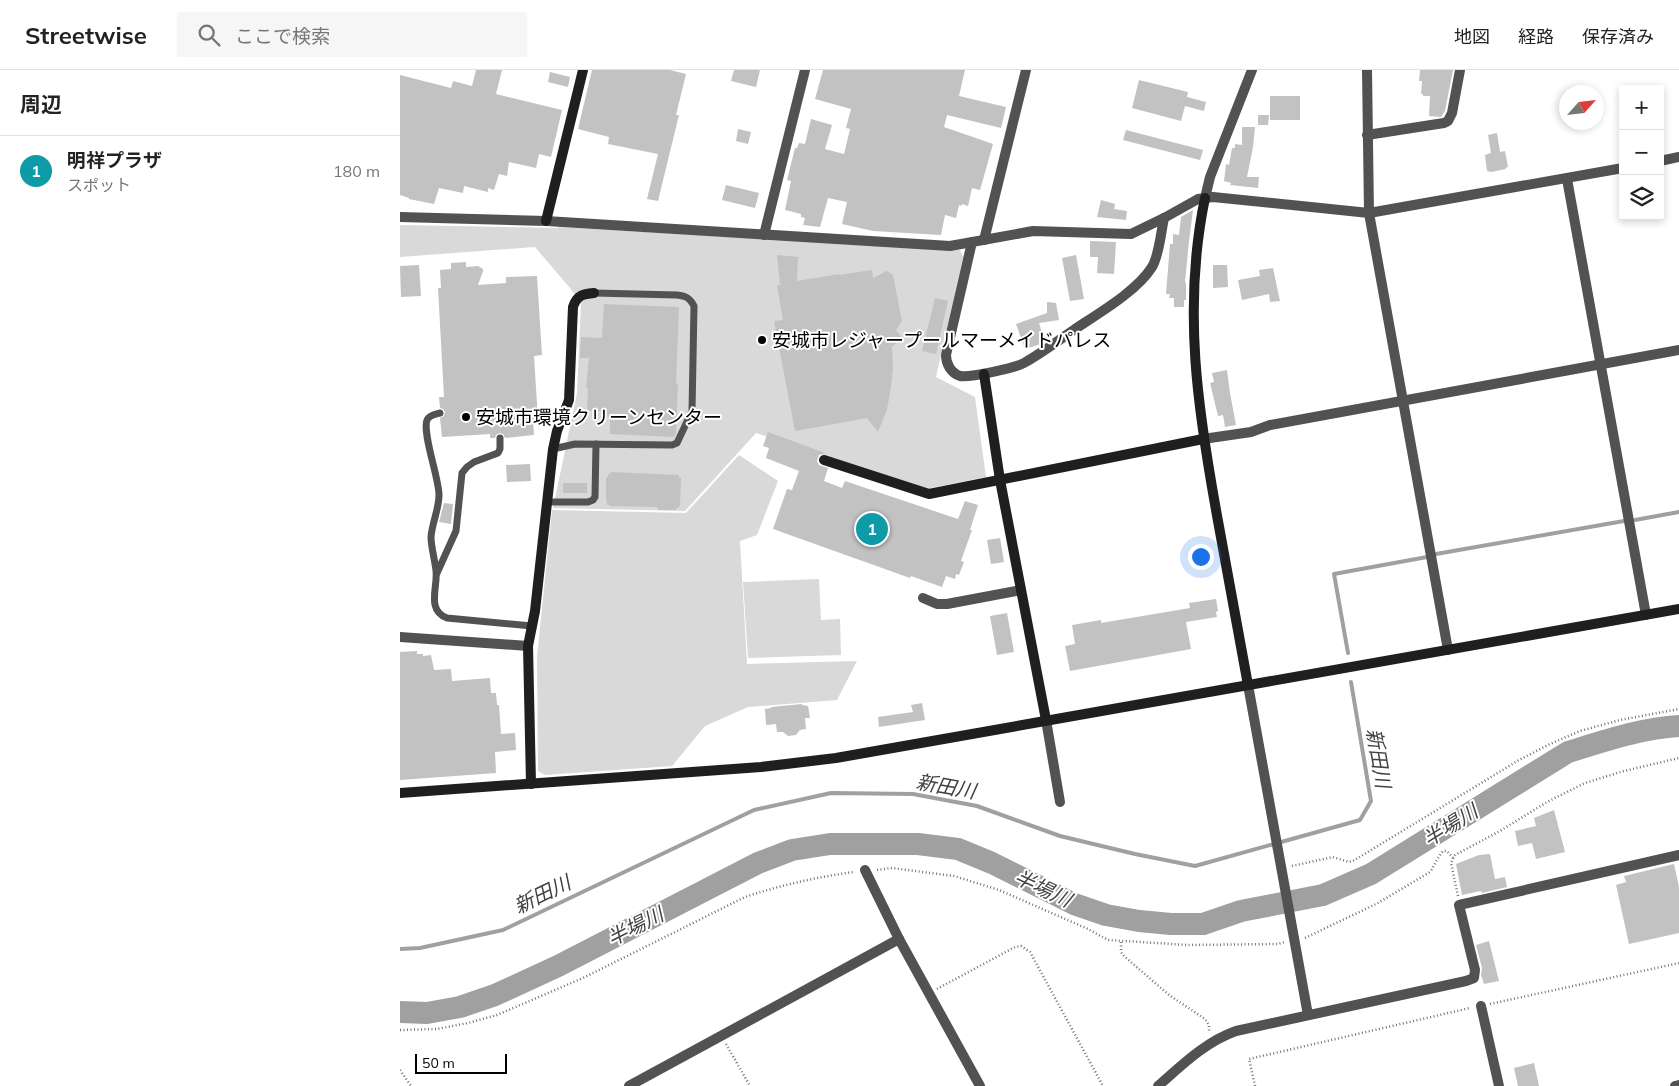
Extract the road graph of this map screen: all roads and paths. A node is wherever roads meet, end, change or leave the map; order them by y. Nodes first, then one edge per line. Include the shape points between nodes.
1 (583, 70) edge
2 (805, 70) edge
3 (1026, 70) edge
4 (1252, 70) edge
5 (1367, 70) edge
6 (1460, 70) edge
7 (1367, 135) junction
8 (1679, 158) edge
9 (1664, 160) edge
10 (1619, 169) edge
11 (1567, 179) junction
12 (1205, 198) junction
13 (1369, 213) junction
14 (400, 217) edge
15 (1164, 218) junction
16 (546, 221) junction
17 (764, 234) junction
18 (984, 240) junction
19 (972, 242) junction
20 (594, 293) joint
21 (1679, 350) edge
22 (1602, 364) junction
23 (984, 374) junction
24 (1403, 400) junction
25 (440, 413) dead end
26 (500, 438) dead end
27 (1203, 439) junction
28 (596, 444) junction
29 (553, 449) junction
30 (824, 460) dead end
31 (1000, 480) junction
32 (547, 502) junction
33 (437, 573) junction
34 (1021, 590) junction
35 (923, 598) dead end
36 (1679, 609) edge
37 (1646, 615) junction
38 (532, 626) junction
39 (400, 637) edge
40 (528, 646) junction
41 (1448, 650) junction
42 (1248, 685) junction
43 (1679, 709) edge
44 (1046, 720) junction
45 (1679, 758) edge
46 (531, 784) junction
47 (400, 793) edge
48 (1060, 802) dead end
49 (1679, 855) edge
50 (1452, 858) junction
51 (865, 870) junction
52 (1282, 870) junction
53 (1460, 905) junction
54 (1294, 937) junction
55 (899, 939) junction
56 (1121, 942) junction
57 (1679, 963) edge
58 (929, 994) junction
59 (1481, 1006) junction
60 (1308, 1015) junction
61 (400, 1030) edge
62 (722, 1036) junction
63 (1213, 1041) junction
64 (400, 1070) edge
65 (1679, 1085) edge
66 (411, 1086) edge
67 (629, 1086) edge
68 (750, 1086) edge
69 (980, 1086) edge
70 (1103, 1086) edge
71 (1158, 1086) edge
72 (1255, 1086) edge
73 (1499, 1086) edge
74 (1675, 1086) edge

1 - 16 street
2 - 17 street
3 - 18 street
4 - 12 street via 1210,177
5 - 7 street
6 - 7 street via 1448,121
7 - 13 street
8 - 9 street
10 - 11 street
11 - 13 street
11 - 22 street
12 - 13 street
12 - 15 street
12 - 27 street via 1193,311
13 - 24 street
14 - 16 street
15 - 18 street via 1131,234 1033,231
15 - 23 street via 1153,266 1123,297 1022,365
16 - 17 street
17 - 19 street via 929,246
18 - 19 street
19 - 23 street via 946,361 949,368 960,376
20 - 28 lane via 684,296 694,306 692,411 677,443
20 - 29 street via 579,296 573,307 569,400
21 - 22 street
22 - 24 street
22 - 37 street
23 - 31 street
24 - 27 street
24 - 41 street
25 - 33 lane via 427,420 439,495 431,537
26 - 33 lane via 498,453 474,462 462,473 456,531
27 - 31 street
27 - 42 street
28 - 29 lane
28 - 32 lane via 593,500
29 - 32 street
30 - 31 street via 929,494
31 - 34 street
32 - 38 street
33 - 38 lane via 435,604 441,616
34 - 35 street via 947,604
34 - 44 street
36 - 37 street
37 - 41 street
38 - 40 street
39 - 40 street
40 - 46 street
41 - 42 street
42 - 44 street
42 - 52 street
43 - 52 path via 1620,720 1580,731 1550,744 1353,861 1334,857
44 - 46 street via 836,758 761,767
44 - 48 street
45 - 50 path via 1585,784 1547,802
46 - 47 street
49 - 53 street
50 - 53 path
50 - 54 path via 1443,851 1430,872 1378,903 1307,937
51 - 55 street
51 - 56 path via 892,868 954,876 999,890 1108,940
51 - 61 path via 818,877 745,897 583,978 497,1015 437,1029
52 - 54 street
53 - 60 street via 1474,978
54 - 56 path via 1278,944
54 - 60 street
55 - 58 street
55 - 62 street
56 - 63 path via 1124,956 1168,995 1205,1019
57 - 59 path
58 - 69 street
58 - 70 path via 1015,946 1021,946 1030,952
59 - 72 path via 1249,1058
59 - 73 street
60 - 63 street via 1236,1031
62 - 67 street
62 - 68 path
63 - 71 street
64 - 66 path
65 - 74 street

